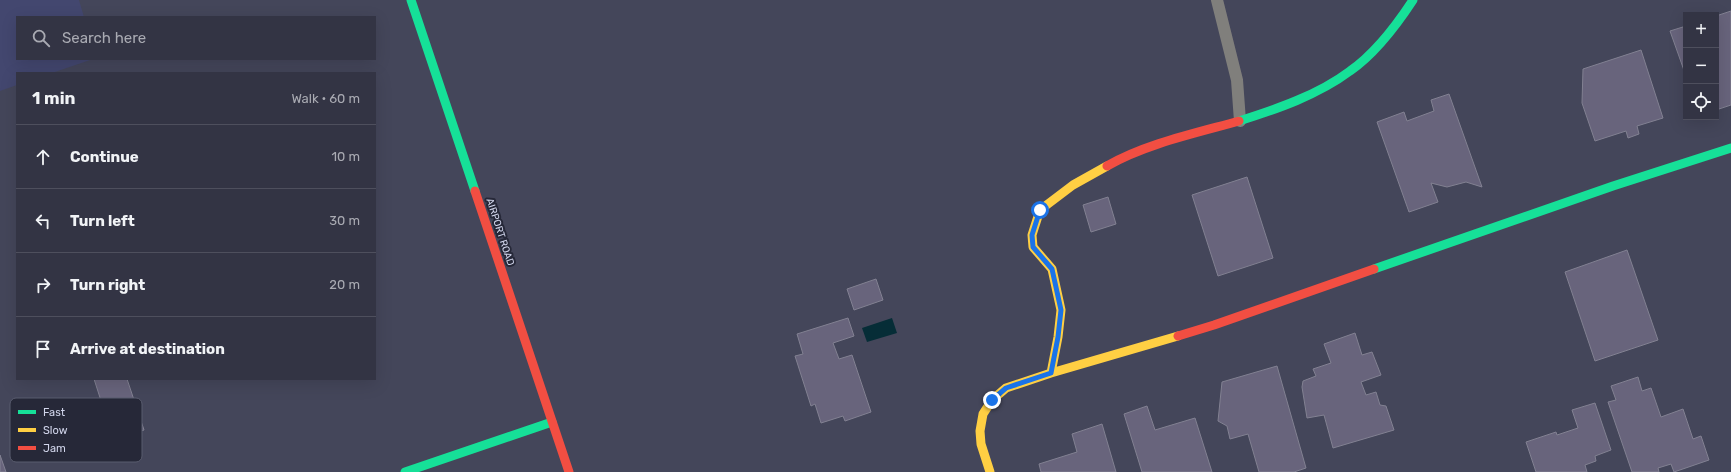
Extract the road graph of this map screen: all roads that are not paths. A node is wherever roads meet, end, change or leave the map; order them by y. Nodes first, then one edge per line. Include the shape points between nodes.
1 (411, 0) edge
2 (1217, 0) edge
3 (1414, 0) edge
4 (1240, 121) junction
5 (1731, 148) edge
6 (1051, 373) junction
7 (552, 422) junction
8 (405, 472) edge
9 (569, 472) edge
10 (990, 472) edge

1 - 7 street, AIRPORT ROAD
2 - 4 street via 1236,80
3 - 4 street via 1378,46 1351,71 1314,93
4 - 6 street via 1121,158 1073,185 1040,210 1032,235 1033,247 1052,269 1061,310
5 - 6 street via 1613,186 1214,325
6 - 10 street via 1006,388 992,400 983,414 981,444
7 - 8 street
7 - 9 street, AIRPORT ROAD

